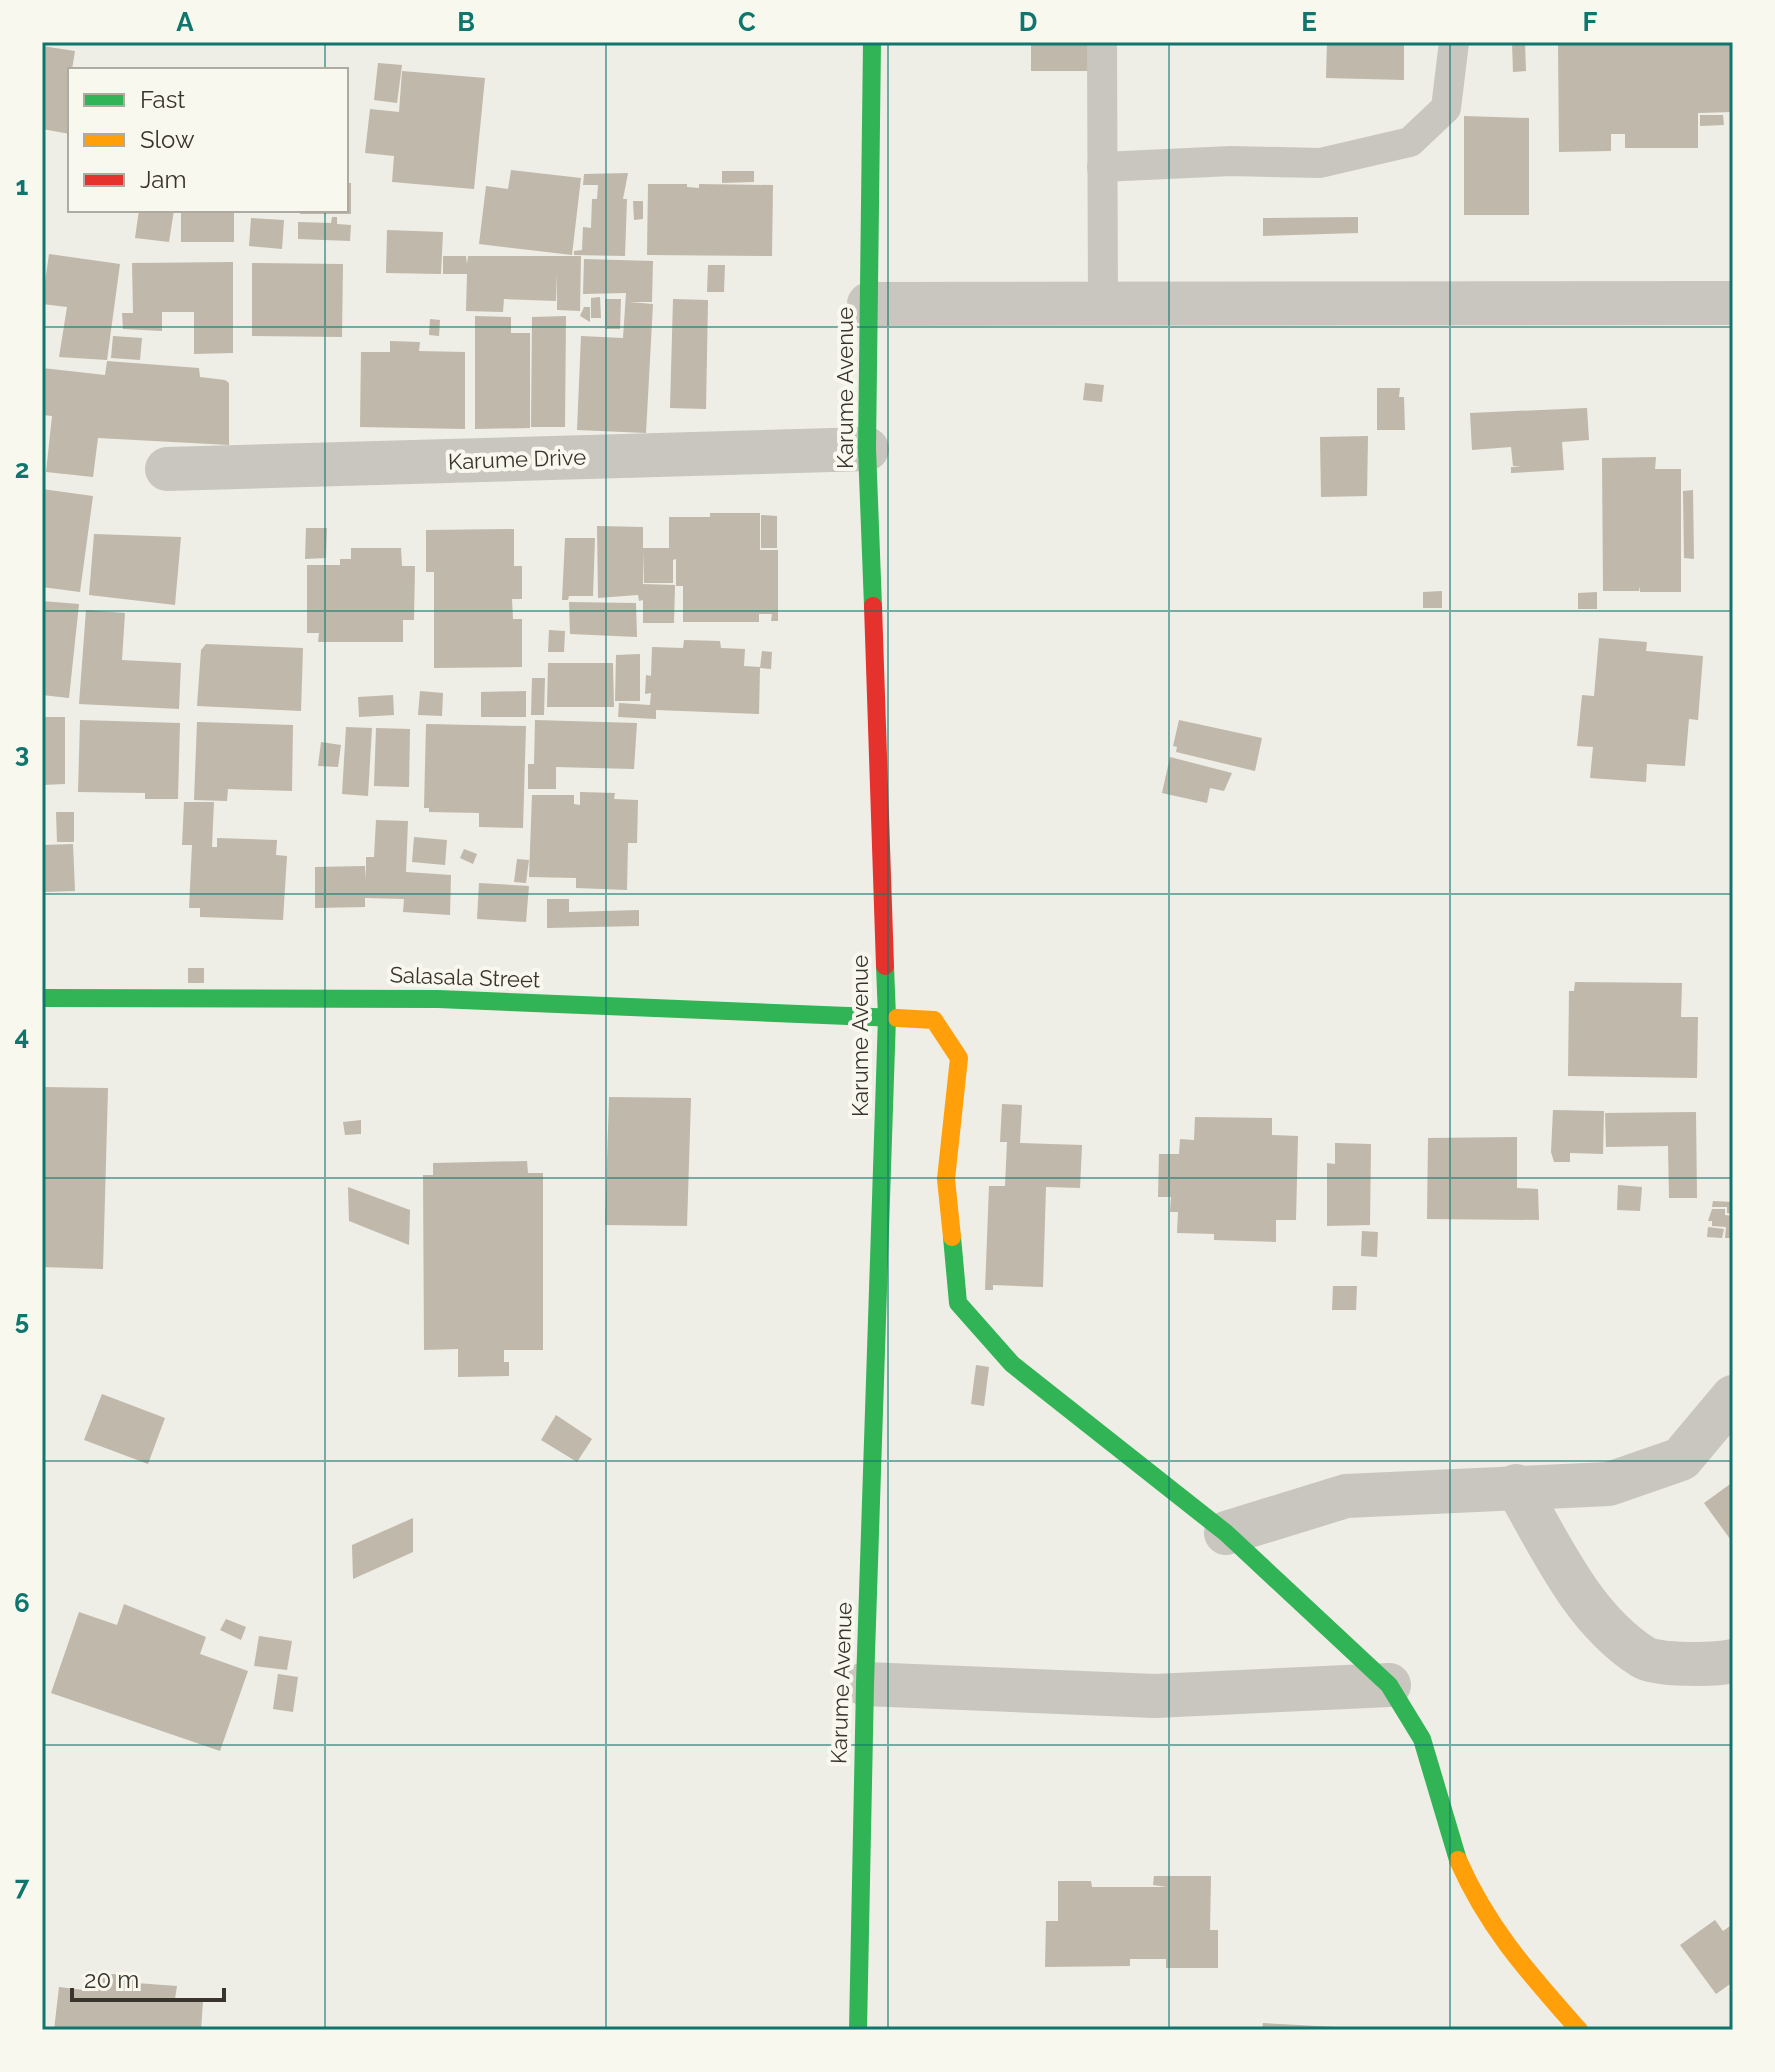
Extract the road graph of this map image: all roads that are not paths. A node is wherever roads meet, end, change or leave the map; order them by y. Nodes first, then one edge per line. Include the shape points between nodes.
1 (872, 42) edge
2 (1102, 42) edge
3 (1454, 42) edge
4 (1102, 167) junction
5 (1103, 303) junction
6 (1733, 303) edge
7 (869, 304) junction
8 (867, 449) junction
9 (167, 469) dead end
10 (42, 998) edge
11 (887, 1017) junction
12 (1733, 1397) edge
13 (1516, 1486) junction
14 (1226, 1533) junction
15 (1733, 1661) edge
16 (865, 1684) junction
17 (1389, 1685) junction
18 (858, 2030) edge
19 (1579, 2030) edge

1 - 7 street, Karume Avenue
2 - 4 lane
3 - 4 lane via 1446,108 1410,142 1320,163
4 - 5 lane
5 - 6 street
5 - 7 street
7 - 8 street, Karume Avenue
8 - 9 street, Karume Drive
8 - 11 street, Karume Avenue
10 - 11 street, Salasala Street via 438,999
11 - 14 street, Salasala Street via 934,1020 959,1058 946,1179 958,1303 1012,1364
11 - 16 street, Karume Avenue
12 - 13 street via 1681,1459 1609,1484
13 - 14 street via 1346,1496
13 - 15 street via 1586,1605 1645,1659 1716,1665
14 - 17 street
16 - 17 street via 1155,1696
16 - 18 street, Karume Avenue
17 - 19 street via 1422,1739 1450,1842 1479,1907

